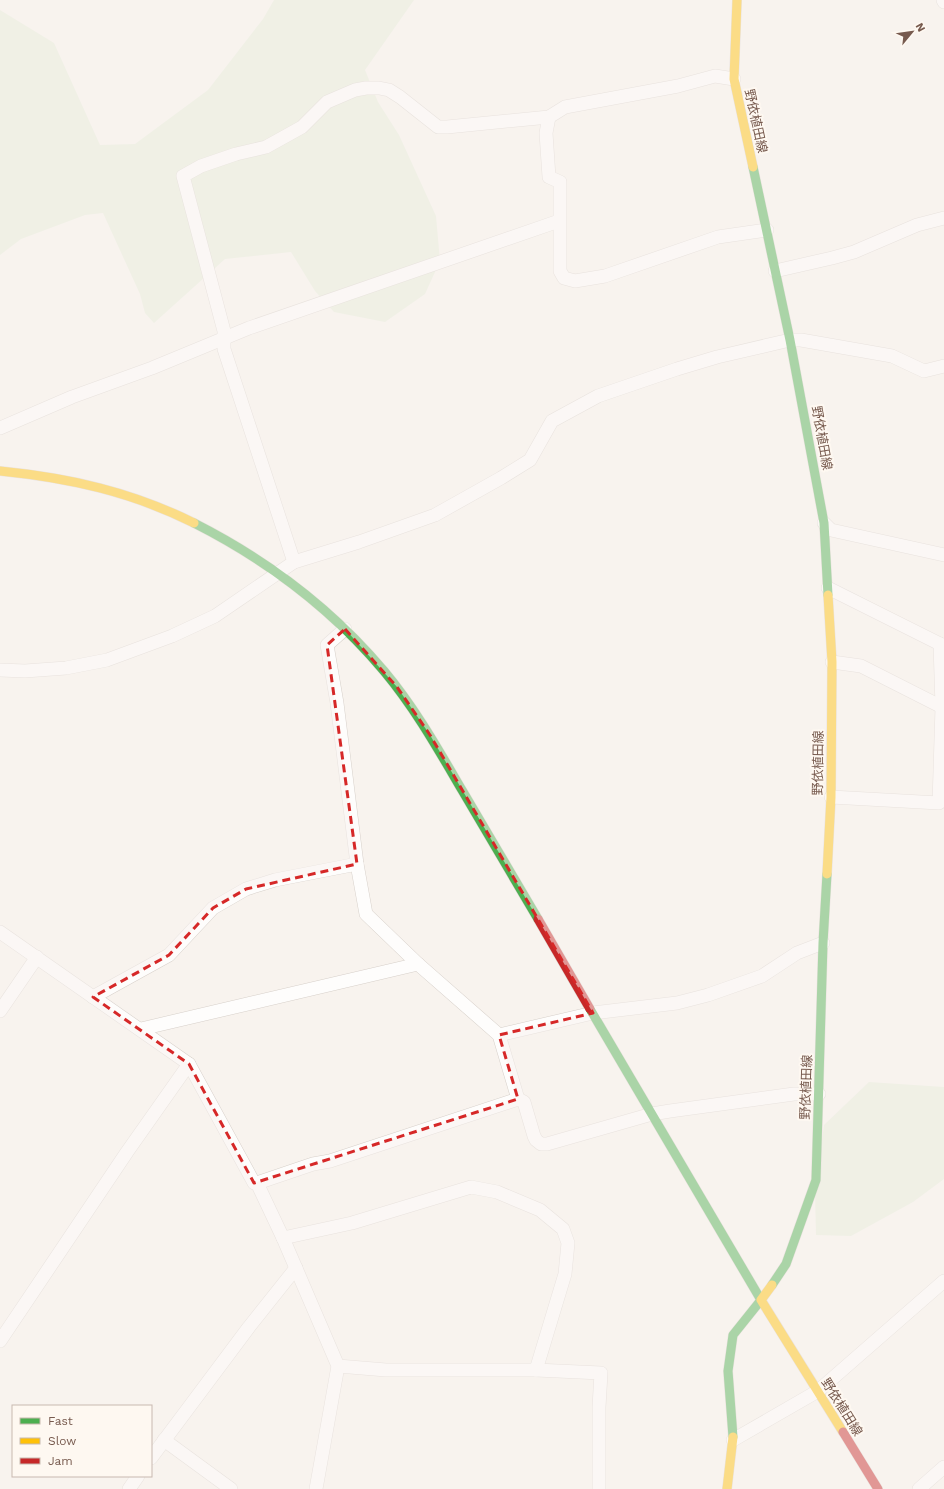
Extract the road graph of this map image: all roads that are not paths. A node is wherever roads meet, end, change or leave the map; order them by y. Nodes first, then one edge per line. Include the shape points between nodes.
1 (737, 0) edge
2 (734, 79) junction
3 (549, 117) junction
4 (944, 218) edge
5 (559, 221) junction
6 (766, 230) junction
7 (775, 271) junction
8 (225, 338) junction
9 (790, 340) junction
10 (944, 366) edge
11 (0, 428) edge
12 (0, 471) edge
13 (824, 523) junction
14 (944, 555) edge
15 (294, 562) junction
16 (278, 572) junction
17 (828, 588) junction
18 (345, 629) junction
19 (942, 645) edge
20 (832, 662) junction
21 (0, 670) edge
22 (942, 707) junction
23 (942, 768) edge
24 (831, 797) junction
25 (357, 864) junction
26 (0, 932) edge
27 (823, 942) junction
28 (37, 957) junction
29 (418, 964) junction
30 (93, 997) junction
31 (0, 1011) edge
32 (593, 1013) junction
33 (141, 1029) junction
34 (499, 1035) junction
35 (190, 1064) junction
36 (819, 1094) junction
37 (518, 1099) junction
38 (652, 1114) junction
39 (256, 1183) junction
40 (283, 1238) junction
41 (296, 1268) junction
42 (944, 1281) edge
43 (761, 1300) junction
44 (0, 1341) edge
45 (338, 1366) junction
46 (536, 1370) junction
47 (818, 1391) junction
48 (164, 1440) junction
49 (733, 1440) junction
50 (152, 1457) edge
51 (944, 1467) edge
52 (137, 1477) edge
53 (129, 1489) edge
54 (231, 1489) edge
55 (316, 1489) edge
56 (599, 1489) edge
57 (727, 1489) edge
58 (878, 1489) edge
59 (919, 1489) edge

1 - 2 main road, 野依植田線
2 - 3 street via 715,76 678,86 565,107
2 - 6 main road, 野依植田線
3 - 5 street via 546,133 549,177 560,182
3 - 8 street via 438,127 390,90 366,88 327,102 302,127 266,147 201,166 183,176
4 - 7 street via 917,225 847,254
5 - 6 street via 560,272 564,278 575,281 604,276 718,237
5 - 8 street
6 - 7 main road, 野依植田線
7 - 9 main road, 野依植田線
8 - 11 street via 72,397
8 - 15 street via 224,349
9 - 10 street via 892,356 924,371
9 - 13 main road, 野依植田線
9 - 15 street via 676,368 598,396 552,421 530,460 434,515
12 - 16 main road via 40,475 106,488 176,514
13 - 14 street via 831,530
13 - 17 main road, 野依植田線
15 - 16 street
16 - 18 main road
16 - 21 street via 215,616 172,636 107,660 66,668
17 - 19 street
17 - 20 main road, 野依植田線
18 - 25 street via 327,645 337,703
18 - 32 main road via 397,687 430,735
19 - 22 street
20 - 22 street via 861,666
20 - 24 main road, 野依植田線
22 - 23 street
23 - 24 street via 939,803
24 - 27 main road, 野依植田線
25 - 29 street via 366,914
25 - 30 street via 275,880 246,889 212,908 169,955
26 - 28 street
27 - 32 street via 797,953 762,976 708,996 677,1003
27 - 36 main road, 野依植田線
28 - 30 street
28 - 31 street
29 - 33 street
29 - 34 street
30 - 33 street
32 - 34 street
32 - 38 main road
33 - 35 street
34 - 37 street
35 - 39 street
35 - 44 street via 127,1152
36 - 38 street via 794,1094
36 - 43 main road, 野依植田線 via 816,1180 786,1264
37 - 38 street via 524,1102 534,1136 541,1144
37 - 39 street
38 - 43 main road
39 - 40 street
40 - 41 street
40 - 46 street via 352,1223 471,1186 497,1192 540,1210 563,1229 568,1243 565,1274
41 - 45 street
41 - 48 street via 248,1327
42 - 47 street
43 - 47 main road, 野依植田線
43 - 49 main road via 733,1335 728,1371
45 - 46 street via 386,1370
45 - 55 street
46 - 56 street via 601,1373
47 - 49 street
47 - 58 main road, 野依植田線
48 - 50 street
48 - 54 street
49 - 57 main road
51 - 59 street
52 - 53 street

